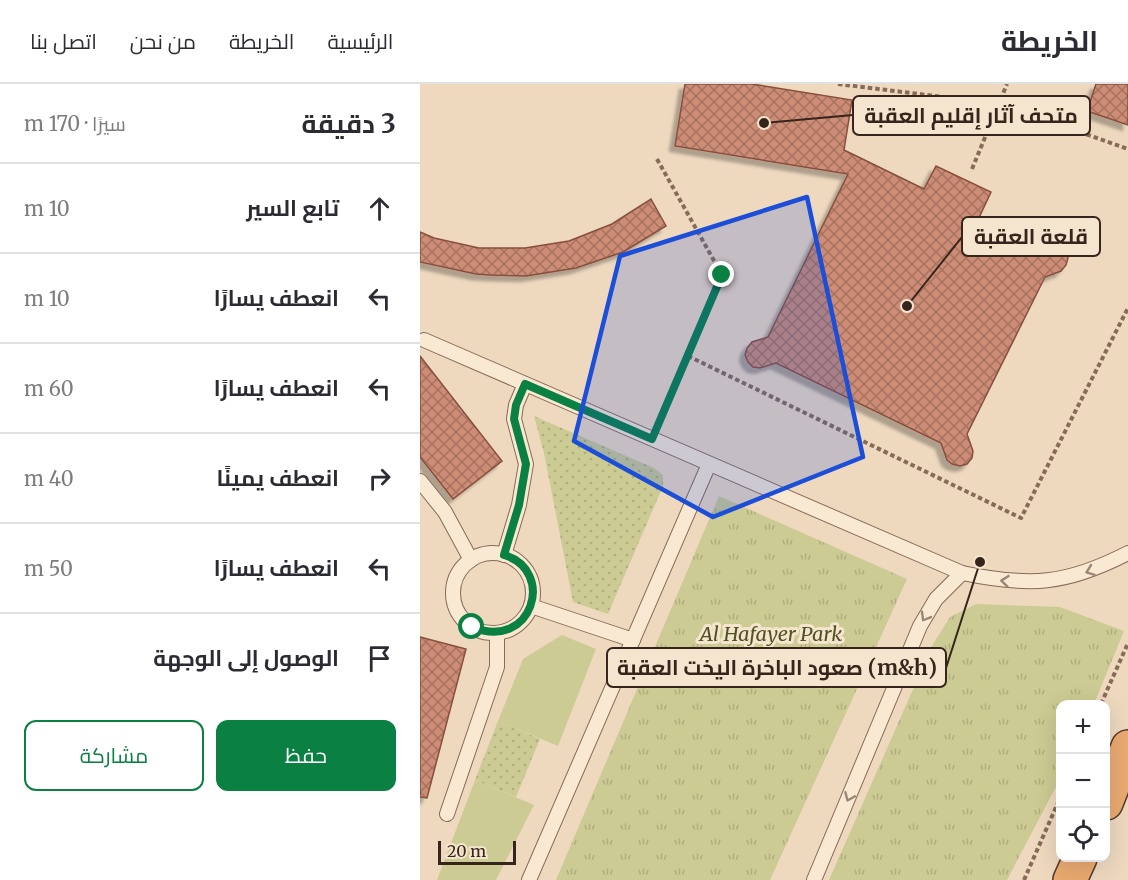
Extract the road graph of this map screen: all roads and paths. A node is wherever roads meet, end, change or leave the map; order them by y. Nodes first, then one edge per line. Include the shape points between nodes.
1 (838, 84) edge
2 (1007, 84) edge
3 (1000, 104) junction
4 (1128, 149) edge
5 (657, 159) dead end
6 (972, 170) dead end
7 (1128, 308) edge
8 (424, 340) dead end
9 (688, 356) junction
10 (525, 384) junction
11 (652, 439) junction
12 (709, 464) junction
13 (420, 481) edge
14 (1128, 553) edge
15 (504, 555) junction
16 (471, 560) junction
17 (962, 573) junction
18 (531, 606) junction
19 (497, 633) junction
20 (633, 640) junction
21 (1128, 642) edge
22 (1103, 700) edge
23 (1128, 747) edge
24 (1110, 793) edge
25 (1056, 807) edge
26 (447, 814) dead end
27 (1078, 862) edge
28 (529, 880) edge
29 (814, 880) edge
30 (1024, 880) edge
31 (1070, 880) edge

1 - 3 path
2 - 3 path
3 - 4 path
3 - 6 path
5 - 9 path via 722,275
7 - 9 path via 1021,518
8 - 10 lane
9 - 11 path
10 - 11 lane
10 - 15 lane via 514,419 526,464
11 - 12 lane
12 - 17 lane
12 - 20 lane
13 - 16 lane via 445,512
14 -> 17 lane via 1078,575 1049,581 1000,581
15 - 16 lane via 484,554
15 - 18 lane via 522,565 530,576
16 - 19 lane via 455,581 456,608 472,627
17 -> 29 lane via 936,599 920,626
18 - 19 lane via 520,623
18 - 20 lane
19 - 26 lane via 497,667
20 - 28 lane
21 - 22 path
23 - 24 highway
25 - 30 path
27 - 31 highway

